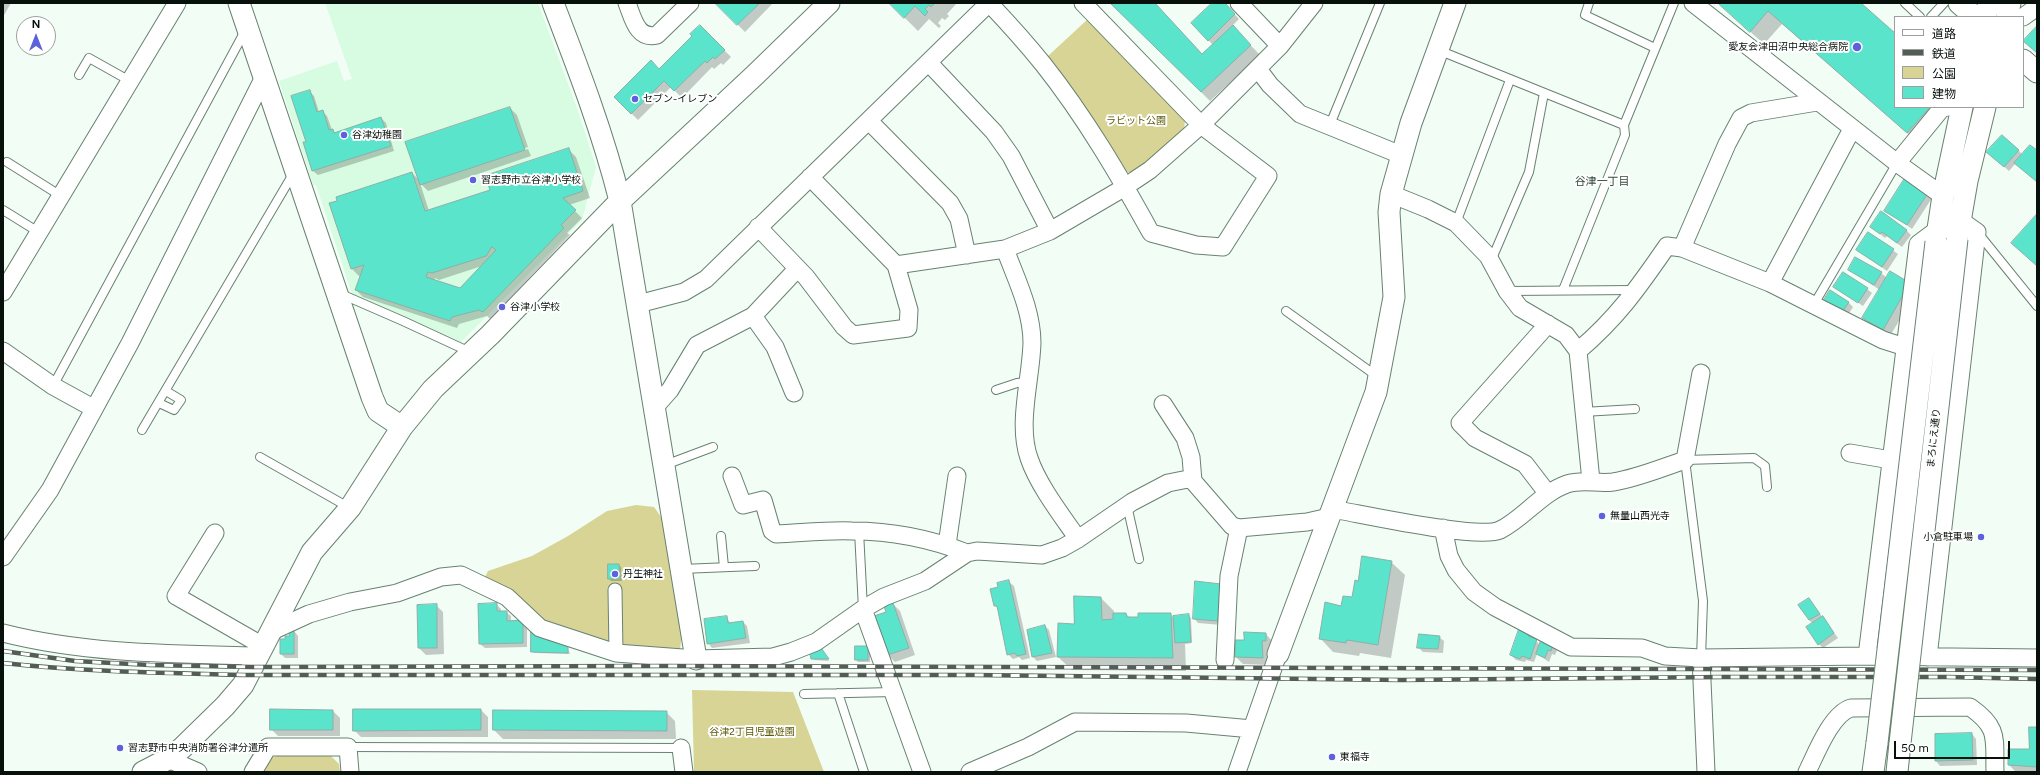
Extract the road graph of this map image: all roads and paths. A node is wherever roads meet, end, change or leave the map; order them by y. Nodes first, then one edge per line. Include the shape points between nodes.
1 (177, 3) edge
2 (239, 3) edge
3 (554, 3) edge
4 (627, 3) edge
5 (690, 3) edge
6 (829, 3) edge
7 (989, 3) edge
8 (1082, 3) edge
9 (1239, 3) edge
10 (1314, 3) edge
11 (1380, 3) edge
12 (1455, 3) edge
13 (1589, 3) edge
14 (1674, 3) edge
15 (1693, 3) edge
16 (1905, 3) edge
17 (1944, 3) edge
18 (1959, 3) edge
19 (1989, 3) edge
20 (2010, 3) edge
21 (2037, 8) edge
22 (1919, 16) edge
23 (1932, 16) edge
24 (1974, 16) edge
25 (1985, 16) edge
26 (2007, 16) edge
27 (2024, 16) edge
28 (248, 27) junction
29 (1280, 46) junction
30 (1656, 48) junction
31 (1438, 50) junction
32 (2024, 61) edge
33 (929, 62) junction
34 (1258, 69) junction
35 (2037, 72) edge
36 (79, 75) dead end
37 (264, 77) junction
38 (1510, 80) junction
39 (130, 81) junction
40 (1544, 93) junction
41 (1817, 102) junction
42 (1942, 108) edge
43 (1962, 108) edge
44 (1985, 108) edge
45 (869, 121) junction
46 (1201, 125) junction
47 (1624, 125) junction
48 (1329, 127) junction
49 (1852, 129) junction
50 (1401, 155) junction
51 (7, 162) dead end
52 (1897, 163) junction
53 (296, 170) junction
54 (810, 177) junction
55 (1125, 187) junction
56 (1391, 194) junction
57 (62, 196) junction
58 (1943, 196) junction
59 (620, 200) junction
60 (3, 210) edge
61 (1456, 223) junction
62 (758, 227) junction
63 (1958, 229) junction
64 (1050, 231) junction
65 (1977, 232) junction
66 (40, 233) junction
67 (1937, 235) junction
68 (1682, 248) junction
69 (1005, 249) junction
70 (966, 255) junction
71 (1491, 262) junction
72 (896, 265) junction
73 (797, 269) junction
74 (1770, 283) junction
75 (1563, 290) junction
76 (1637, 290) junction
77 (1507, 291) junction
78 (3, 292) edge
79 (336, 293) junction
80 (638, 304) junction
81 (1813, 306) junction
82 (2037, 306) edge
83 (1286, 312) dead end
84 (753, 316) junction
85 (1548, 324) junction
86 (1905, 347) junction
87 (3, 351) edge
88 (1578, 351) junction
89 (470, 352) junction
90 (1702, 373) dead end
91 (1379, 378) junction
92 (1030, 382) junction
93 (54, 386) junction
94 (996, 390) dead end
95 (166, 391) junction
96 (794, 393) dead end
97 (159, 403) junction
98 (1163, 404) dead end
99 (93, 408) junction
100 (654, 408) junction
101 (1635, 409) dead end
102 (1583, 412) junction
103 (402, 426) junction
104 (142, 430) dead end
105 (713, 447) dead end
106 (1850, 453) dead end
107 (260, 457) dead end
108 (1685, 460) junction
109 (1891, 460) junction
110 (664, 466) junction
111 (732, 476) dead end
112 (957, 476) dead end
113 (1193, 481) junction
114 (1591, 481) junction
115 (1767, 486) dead end
116 (1548, 494) junction
117 (1127, 505) junction
118 (350, 508) junction
119 (1331, 513) junction
120 (1239, 528) junction
121 (1443, 528) junction
122 (859, 531) junction
123 (215, 533) dead end
124 (721, 536) dead end
125 (1078, 539) junction
126 (947, 545) junction
127 (5, 552) edge
128 (967, 553) junction
129 (1139, 559) dead end
130 (755, 566) dead end
131 (724, 567) junction
132 (680, 569) junction
133 (615, 590) dead end
134 (863, 609) junction
135 (3, 633) edge
136 (264, 644) junction
137 (616, 653) junction
138 (1278, 654) joint
139 (1867, 656) junction
140 (1928, 657) junction
141 (1701, 658) junction
142 (2037, 658) edge
143 (696, 659) junction
144 (1225, 660) dead end
145 (894, 692) junction
146 (838, 693) junction
147 (804, 694) dead end
148 (1252, 729) junction
149 (348, 747) junction
150 (681, 748) joint
151 (168, 759) junction
152 (143, 772) edge
153 (198, 772) edge
154 (253, 772) edge
155 (350, 772) edge
156 (684, 772) edge
157 (864, 772) edge
158 (922, 772) edge
159 (970, 772) edge
160 (1237, 772) edge
161 (1706, 772) edge
162 (1807, 772) edge
163 (1873, 772) edge
164 (1896, 772) edge
165 (1995, 772) edge

1 - 39 street
2 - 28 street
3 - 59 street via 593,109
4 - 5 street via 637,28 650,37 657,35
6 - 59 street
7 - 33 street
7 - 55 street via 1044,65 1083,118
8 - 46 street
9 - 29 street
10 - 29 street
11 - 48 lane
12 - 31 street
13 - 30 lane via 1585,15
14 - 30 lane
15 - 41 street
16 - 22 lane
17 - 23 lane
18 - 24 street
19 - 25 street
20 - 26 street
21 - 27 street
28 - 37 street
28 - 93 lane
29 - 34 street
30 - 47 lane
31 - 38 lane
31 - 50 street
32 - 35 street
33 - 45 street
33 - 64 street via 994,132 1012,156
34 - 46 street
34 - 48 street via 1270,85 1300,114
36 - 39 lane via 89,58
37 - 53 street
37 - 99 street via 130,343
38 - 40 lane
38 - 61 lane
39 - 57 street
40 - 47 lane
40 - 71 lane via 1529,172
41 - 49 street
41 - 68 street via 1741,118 1727,144
42 - 52 street
43 - 58 street, まろにえ通り
44 - 63 street, まろにえ通り
45 - 54 street
45 - 70 street via 950,203 958,219
46 - 55 street via 1150,170
46 - 55 street via 1268,176 1223,247 1196,245 1151,233
47 - 75 lane via 1625,135
48 - 50 street
49 - 52 street
49 - 74 street
50 - 56 street
51 - 57 lane
52 - 58 street
52 - 81 lane
53 - 79 street
53 - 95 lane
54 - 62 street
54 - 72 street
55 - 64 street
56 - 61 street
56 - 91 street via 1389,212 1394,297
57 - 66 street
58 - 67 street, まろにえ通り
59 - 80 street
59 - 89 street via 490,335
60 - 66 lane
61 - 71 street
62 - 73 street
62 - 80 street via 706,278 684,292
63 - 65 street
63 - 164 street, まろにえ通り, bridge
64 - 69 street
65 - 82 lane
65 - 140 street
66 - 78 street
67 - 86 street via 1918,244
67 - 163 street, まろにえ通り, bridge
68 - 74 street
68 - 76 street via 1667,246
69 - 70 street
69 - 92 street via 1027,307 1032,342
70 - 72 street
71 - 77 street
72 - 73 street via 909,310 908,328 853,335
73 - 84 street
74 - 81 street
75 - 76 lane
75 - 77 lane
76 - 88 street via 1602,331
77 - 85 street via 1520,308
79 - 89 lane
79 - 103 street via 378,411
80 - 100 street
81 - 86 street via 1883,340
83 - 91 lane
84 - 96 street via 775,347
84 - 100 street via 697,345 670,390
85 - 88 street via 1566,335
85 - 116 street via 1460,423 1475,438 1525,464
86 - 109 street
87 - 93 street
88 - 102 street
89 - 103 street via 433,389
90 - 108 street
91 - 119 street
92 - 94 lane via 1016,383
92 - 125 street via 1024,425 1029,459 1054,506
93 - 99 street
95 - 97 lane
95 - 97 lane via 181,400 174,410
97 - 104 lane
98 - 113 street via 1185,438 1191,457
99 - 127 street via 50,490
100 - 110 street
101 - 102 lane
102 - 114 street
103 - 118 street
105 - 110 lane
106 - 109 street
107 - 118 lane
108 - 114 street via 1633,478 1609,482
108 - 115 lane via 1754,458 1765,466
108 - 141 lane via 1703,601
109 - 139 street
110 - 132 street
111 - 122 street via 743,505 763,500 772,531 776,534
112 - 126 street
113 - 117 street via 1188,478 1168,483
113 - 120 street via 1232,526
114 - 116 street via 1569,483
116 - 121 street via 1499,530 1468,532
117 - 125 street
117 - 129 lane
118 - 136 street via 312,552
119 - 120 street via 1307,522
119 - 121 street
119 - 138 street
120 - 144 street via 1229,576
121 - 141 street via 1449,556 1474,592 1495,607 1571,647 1642,648 1665,656
122 - 126 street via 885,533
122 - 134 lane
123 - 136 street via 176,596
124 - 131 lane
125 - 128 street via 1042,555 978,551
126 - 128 street
128 - 134 street via 925,581 884,597
130 - 131 lane
131 - 132 lane
132 - 143 street
133 - 137 street
134 - 143 street via 816,642 791,652 773,657
134 - 145 street
135 - 136 street via 97,649
136 - 137 street via 309,614 350,602 397,593 441,577 460,575 507,597 540,628
136 - 151 street via 243,684 225,706
137 - 143 street
138 - 148 street
139 - 140 street
139 - 141 street
140 - 142 street
141 - 161 street
145 - 146 lane
145 - 158 street
146 - 147 lane
146 - 157 lane
148 - 159 street via 1186,723 1075,722 1028,747
148 - 160 street
149 - 150 lane
149 - 154 street via 268,747
149 - 155 street
150 - 156 street
151 - 152 street
151 - 153 street
162 - 165 street via 1828,730 1843,710 1970,707 1992,726

